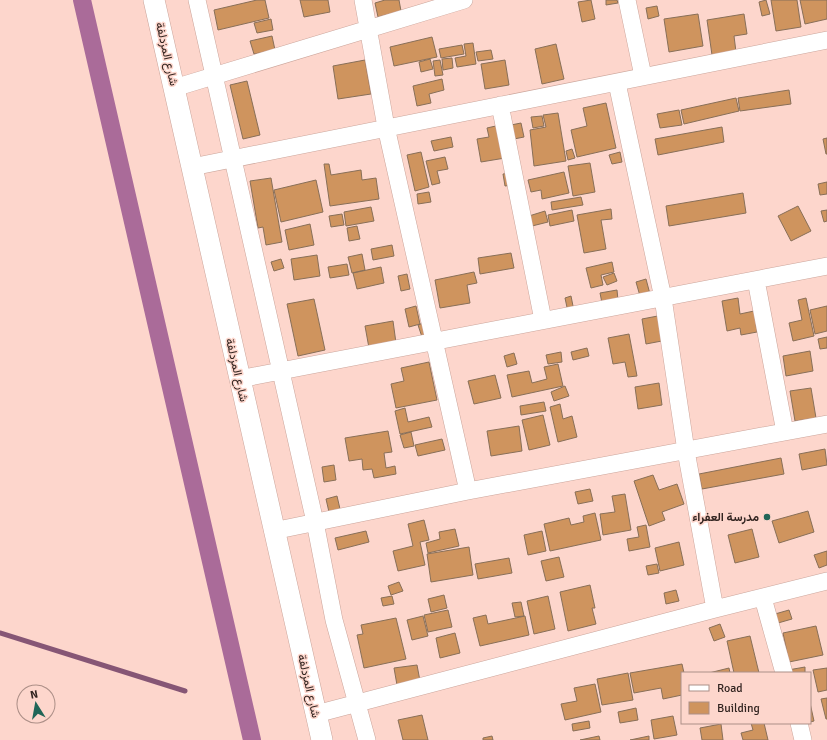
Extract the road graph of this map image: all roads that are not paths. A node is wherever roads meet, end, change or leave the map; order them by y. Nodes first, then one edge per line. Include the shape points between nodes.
1 (154, 0) edge
2 (197, 0) edge
3 (363, 0) edge
4 (464, 0) edge
5 (627, 0) edge
6 (369, 28) junction
7 (827, 40) edge
8 (644, 76) junction
9 (213, 77) junction
10 (617, 83) junction
11 (174, 88) junction
12 (500, 105) junction
13 (386, 126) junction
14 (233, 159) junction
15 (192, 168) junction
16 (827, 266) edge
17 (756, 280) junction
18 (663, 298) junction
19 (543, 320) junction
20 (435, 340) junction
21 (280, 370) junction
22 (239, 379) junction
23 (827, 424) edge
24 (785, 432) junction
25 (686, 451) junction
26 (468, 492) junction
27 (314, 522) junction
28 (273, 531) junction
29 (827, 581) edge
30 (763, 598) junction
31 (715, 609) junction
32 (784, 672) edge
33 (358, 703) junction
34 (316, 714) junction
35 (798, 724) edge
36 (322, 740) edge
37 (367, 740) edge
38 (803, 740) edge

1 - 11 street, شارع المزدلفة
2 - 9 street
3 - 6 street
4 - 6 street
5 - 8 street
6 - 9 street
6 - 13 street
7 - 8 street
8 - 10 street
9 - 11 street
9 - 14 street
10 - 12 street
10 - 18 street
11 - 15 street, شارع المزدلفة
12 - 13 street
12 - 19 street
13 - 14 street
13 - 20 street
14 - 15 street
14 - 21 street
15 - 22 street, شارع المزدلفة
16 - 17 street
17 - 18 street
17 - 24 street
18 - 19 street
18 - 25 street
19 - 20 street
20 - 21 street
20 - 26 street
21 - 22 street
21 - 27 street
22 - 28 street, شارع المزدلفة
23 - 24 street
24 - 25 street
25 - 26 street
25 - 31 street
26 - 27 street
27 - 28 street
27 - 33 street via 334,620
28 - 34 street, شارع المزدلفة
29 - 30 street
30 - 31 street
30 - 32 street
31 - 33 street
33 - 34 street
33 - 37 street
34 - 36 street, شارع المزدلفة
35 - 38 street

